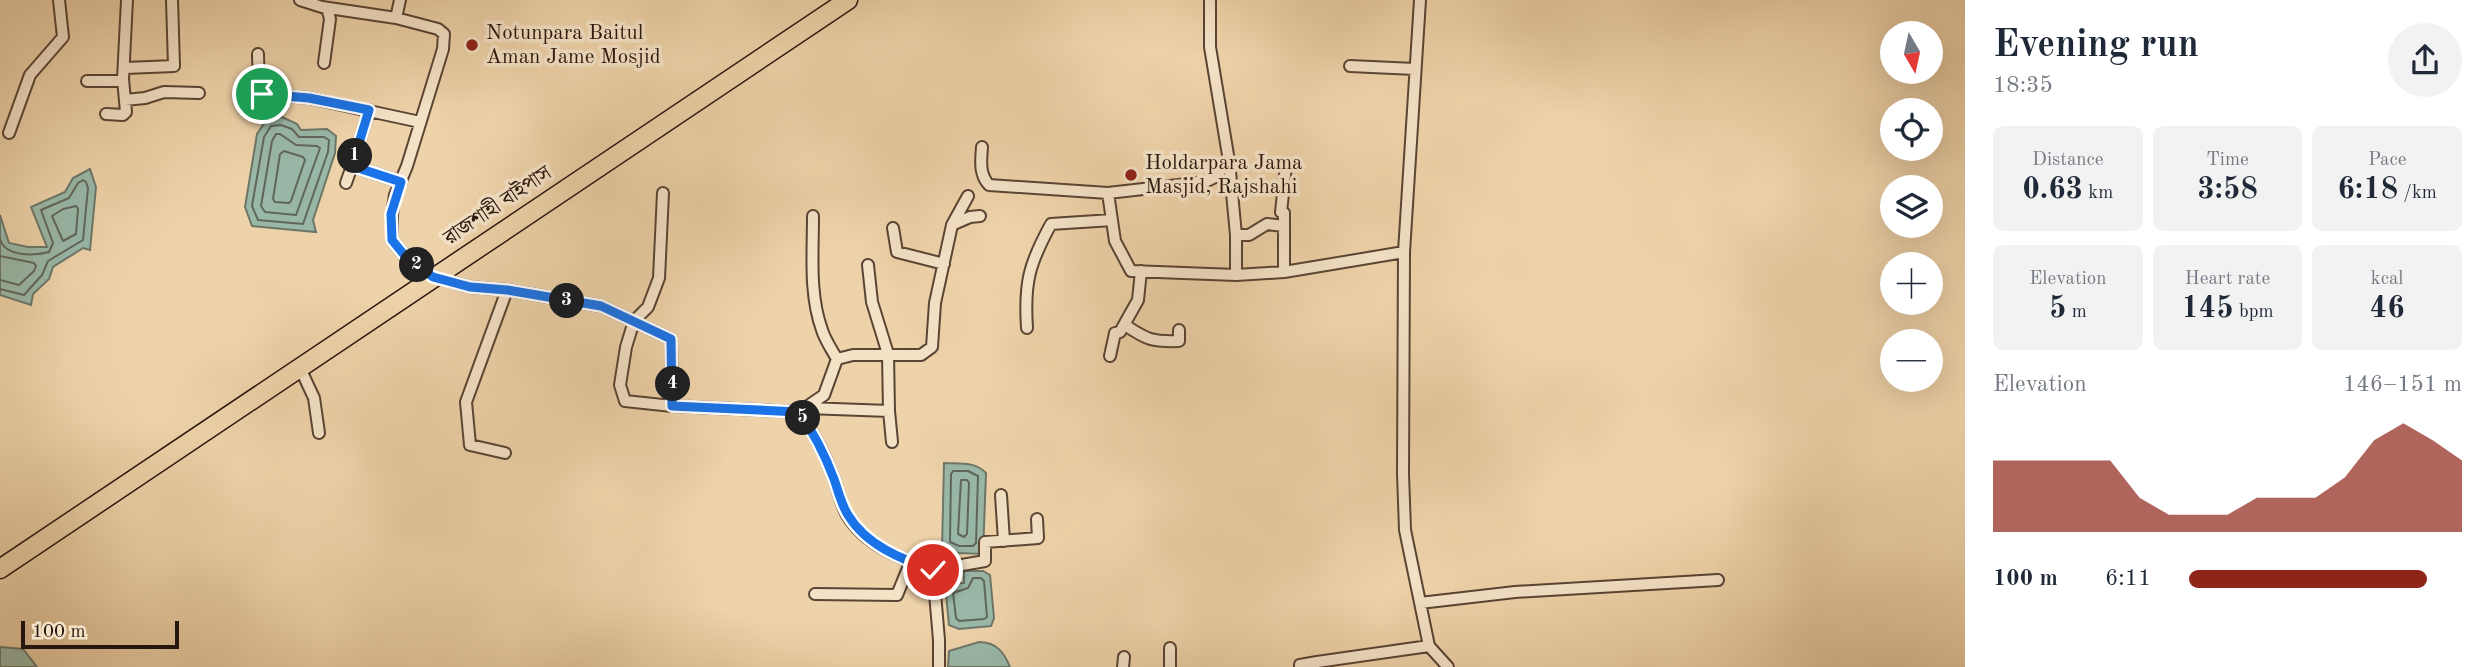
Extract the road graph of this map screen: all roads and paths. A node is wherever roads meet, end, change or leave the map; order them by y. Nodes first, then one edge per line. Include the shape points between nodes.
1 (59, 0) edge
2 (127, 0) edge
3 (172, 0) edge
4 (300, 0) edge
5 (400, 0) edge
6 (848, 0) edge
7 (1210, 0) edge
8 (1420, 0) edge
9 (329, 6) edge
10 (396, 18) junction
11 (258, 54) dead end
12 (324, 63) dead end
13 (1350, 66) dead end
14 (125, 68) junction
15 (1415, 69) junction
16 (87, 81) dead end
17 (123, 81) junction
18 (199, 93) dead end
19 (125, 100) junction
20 (369, 110) junction
21 (106, 114) dead end
22 (420, 122) junction
23 (9, 133) dead end
24 (982, 148) dead end
25 (1229, 161) junction
26 (352, 166) junction
27 (1286, 166) dead end
28 (401, 182) junction
29 (346, 183) dead end
30 (663, 193) dead end
31 (1108, 193) junction
32 (968, 196) dead end
33 (813, 216) dead end
34 (980, 216) dead end
35 (1112, 220) junction
36 (952, 225) junction
37 (1284, 226) junction
38 (894, 228) dead end
39 (1236, 234) junction
40 (1404, 251) junction
41 (944, 264) junction
42 (868, 265) dead end
43 (1141, 271) junction
44 (1284, 272) junction
45 (1236, 275) junction
46 (433, 277) junction
47 (507, 290) junction
48 (634, 321) junction
49 (1125, 325) junction
50 (1027, 328) dead end
51 (1179, 330) dead end
52 (888, 354) junction
53 (1110, 356) dead end
54 (837, 359) junction
55 (300, 368) junction
56 (672, 406) junction
57 (803, 410) junction
58 (890, 411) junction
59 (318, 433) dead end
60 (892, 442) dead end
61 (505, 453) dead end
62 (1001, 495) dead end
63 (1037, 519) dead end
64 (1004, 541) junction
65 (911, 562) junction
66 (0, 569) edge
67 (933, 570) junction
68 (1718, 580) dead end
69 (816, 594) dead end
70 (1420, 603) junction
71 (1429, 646) junction
72 (1170, 648) dead end
73 (939, 667) edge
74 (1170, 667) edge
75 (1300, 667) edge
76 (1448, 667) edge

1 - 23 street via 62,37 30,75
2 - 14 street
3 - 14 street via 174,66
4 - 9 street
5 - 10 street
6 - 46 highway, রাজশাহী বাইপাস
7 - 25 street via 1210,47
8 - 15 street
9 - 10 street
9 - 12 street
10 - 22 street via 444,34
11 - 20 street via 262,94
13 - 15 street
14 - 17 street
15 - 40 street
16 - 17 street
17 - 19 street
18 - 19 street via 164,92
19 - 21 street via 127,112 123,115
20 - 22 street
20 - 26 street
22 - 28 street
24 - 31 street via 981,165 989,185
25 - 31 street via 1205,182
25 - 39 street
26 - 28 street
26 - 29 street
27 - 37 street via 1280,205
28 - 46 street via 391,214 392,240
30 - 48 street via 659,278 648,307
31 - 35 street
32 - 36 street
33 - 54 street via 817,313
34 - 36 street
35 - 43 street via 1115,241 1131,271
35 - 50 street via 1051,224 1033,260 1025,295
36 - 41 street
37 - 39 street via 1267,225 1250,235
37 - 44 street
38 - 41 street via 897,252
39 - 45 street
40 - 44 street
40 - 70 street via 1405,530
41 - 52 street via 932,347 921,355
42 - 52 street
43 - 45 street
43 - 49 street via 1138,300
44 - 45 street
46 - 47 street
46 - 55 highway, রাজশাহী বাইপাস
47 - 48 street via 601,306
47 - 61 street via 466,402 470,444
48 - 56 street via 671,339
48 - 56 street via 620,385 625,401
49 - 51 street via 1156,342 1179,341
49 - 53 street via 1115,333
52 - 54 street
52 - 58 street
54 - 57 street via 824,395
55 - 59 street via 314,398
55 - 66 highway, রাজশাহী বাইপাস
56 - 57 street
57 - 58 street
57 - 65 street via 848,515 884,549
58 - 60 street
62 - 64 street
63 - 64 street via 1038,538
64 - 67 street via 985,542 985,561
65 - 67 street
65 - 69 street via 897,595
67 - 73 street
68 - 70 street via 1515,592
70 - 71 street
71 - 75 street
71 - 76 street
72 - 74 street

